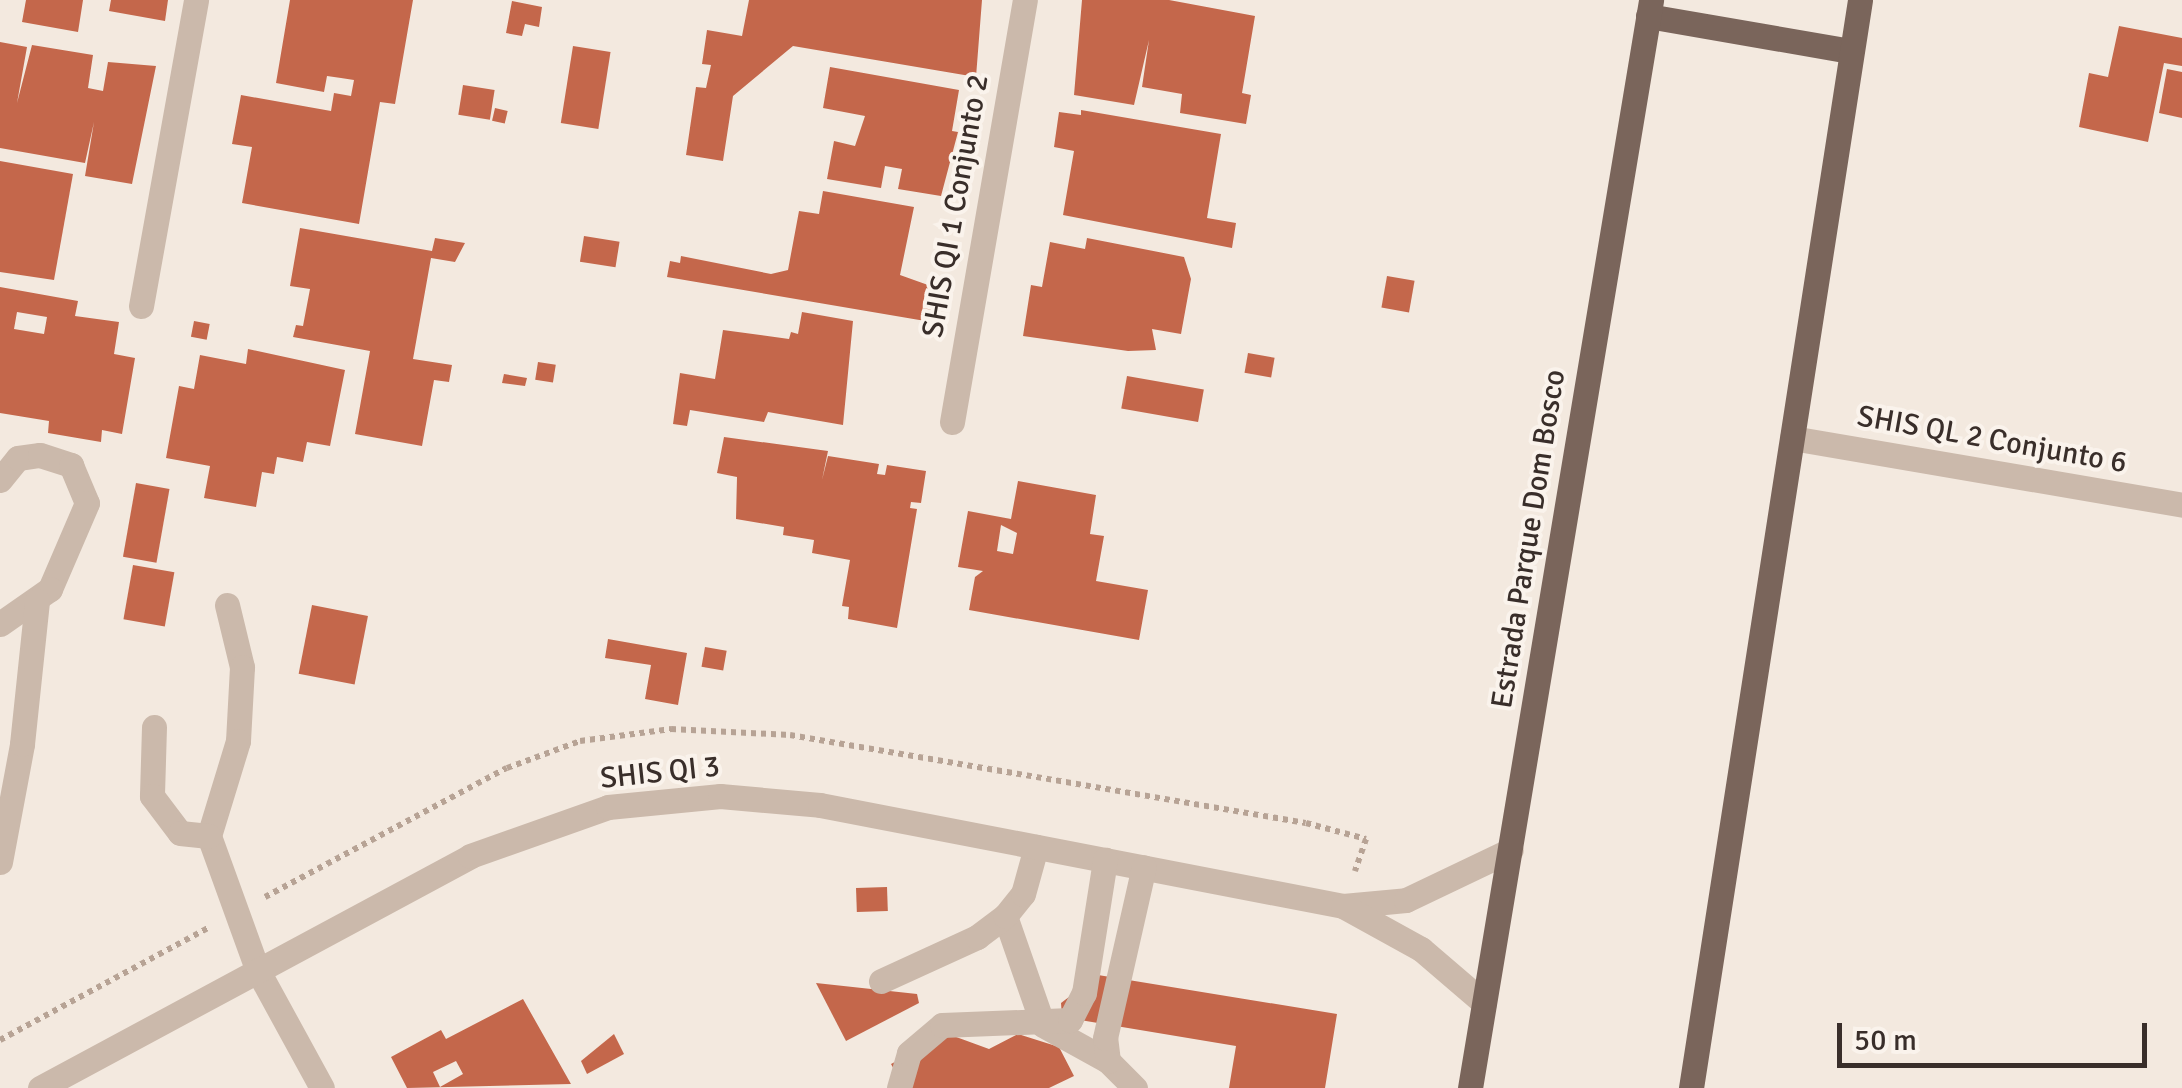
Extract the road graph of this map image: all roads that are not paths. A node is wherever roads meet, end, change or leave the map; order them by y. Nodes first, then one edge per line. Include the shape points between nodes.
1 (196, 0) edge
2 (1025, 0) edge
3 (1860, 0) edge
4 (1650, 8) edge
5 (1852, 50) junction
6 (141, 306) dead end
7 (952, 422) dead end
8 (1792, 438) junction
9 (0, 480) edge
10 (2182, 506) edge
11 (37, 601) junction
12 (227, 605) dead end
13 (0, 624) edge
14 (154, 727) dead end
15 (209, 836) junction
16 (1036, 847) junction
17 (1510, 850) junction
18 (1105, 860) junction
19 (0, 862) edge
20 (1144, 868) junction
21 (1343, 906) junction
22 (1006, 916) junction
23 (258, 971) junction
24 (881, 981) dead end
25 (1484, 1003) junction
26 (1043, 1025) junction
27 (1108, 1061) junction
28 (40, 1088) edge
29 (322, 1088) edge
30 (899, 1088) edge
31 (1134, 1088) edge
32 (1470, 1088) edge
33 (1691, 1088) edge

1 - 6 street
2 - 7 street, SHIS QI 1 Conjunto 2
3 - 5 main road
4 - 5 main road
4 - 17 main road, Estrada Parque Dom Bosco
5 - 8 main road
8 - 10 street, SHIS QL 2 Conjunto 6
8 - 33 main road
9 - 11 street via 18,458 40,455 71,464 84,484 87,503 66,563
11 - 13 street
11 - 19 street via 22,744
12 - 15 street via 242,667 238,741
14 - 15 street via 152,796 180,833
15 - 23 street
16 - 18 street, SHIS QI 3
16 - 22 street via 1023,894
16 - 23 street, SHIS QI 3 via 820,805 720,796 608,807 470,856
17 - 21 street, SHIS QI 3 via 1406,900
17 - 25 main road, Estrada Parque Dom Bosco
18 - 20 street, SHIS QI 3
18 - 26 street via 1084,993 1070,1020
20 - 21 street, SHIS QI 3
20 - 27 street via 1105,1038
21 - 25 street, SHIS QI 3 via 1421,949
22 - 24 street via 977,937
22 - 26 street
23 - 28 street, SHIS QI 3
23 - 29 street
25 - 32 main road, Estrada Parque Dom Bosco
26 - 27 street
26 - 30 street via 942,1024 909,1053
27 - 31 street

